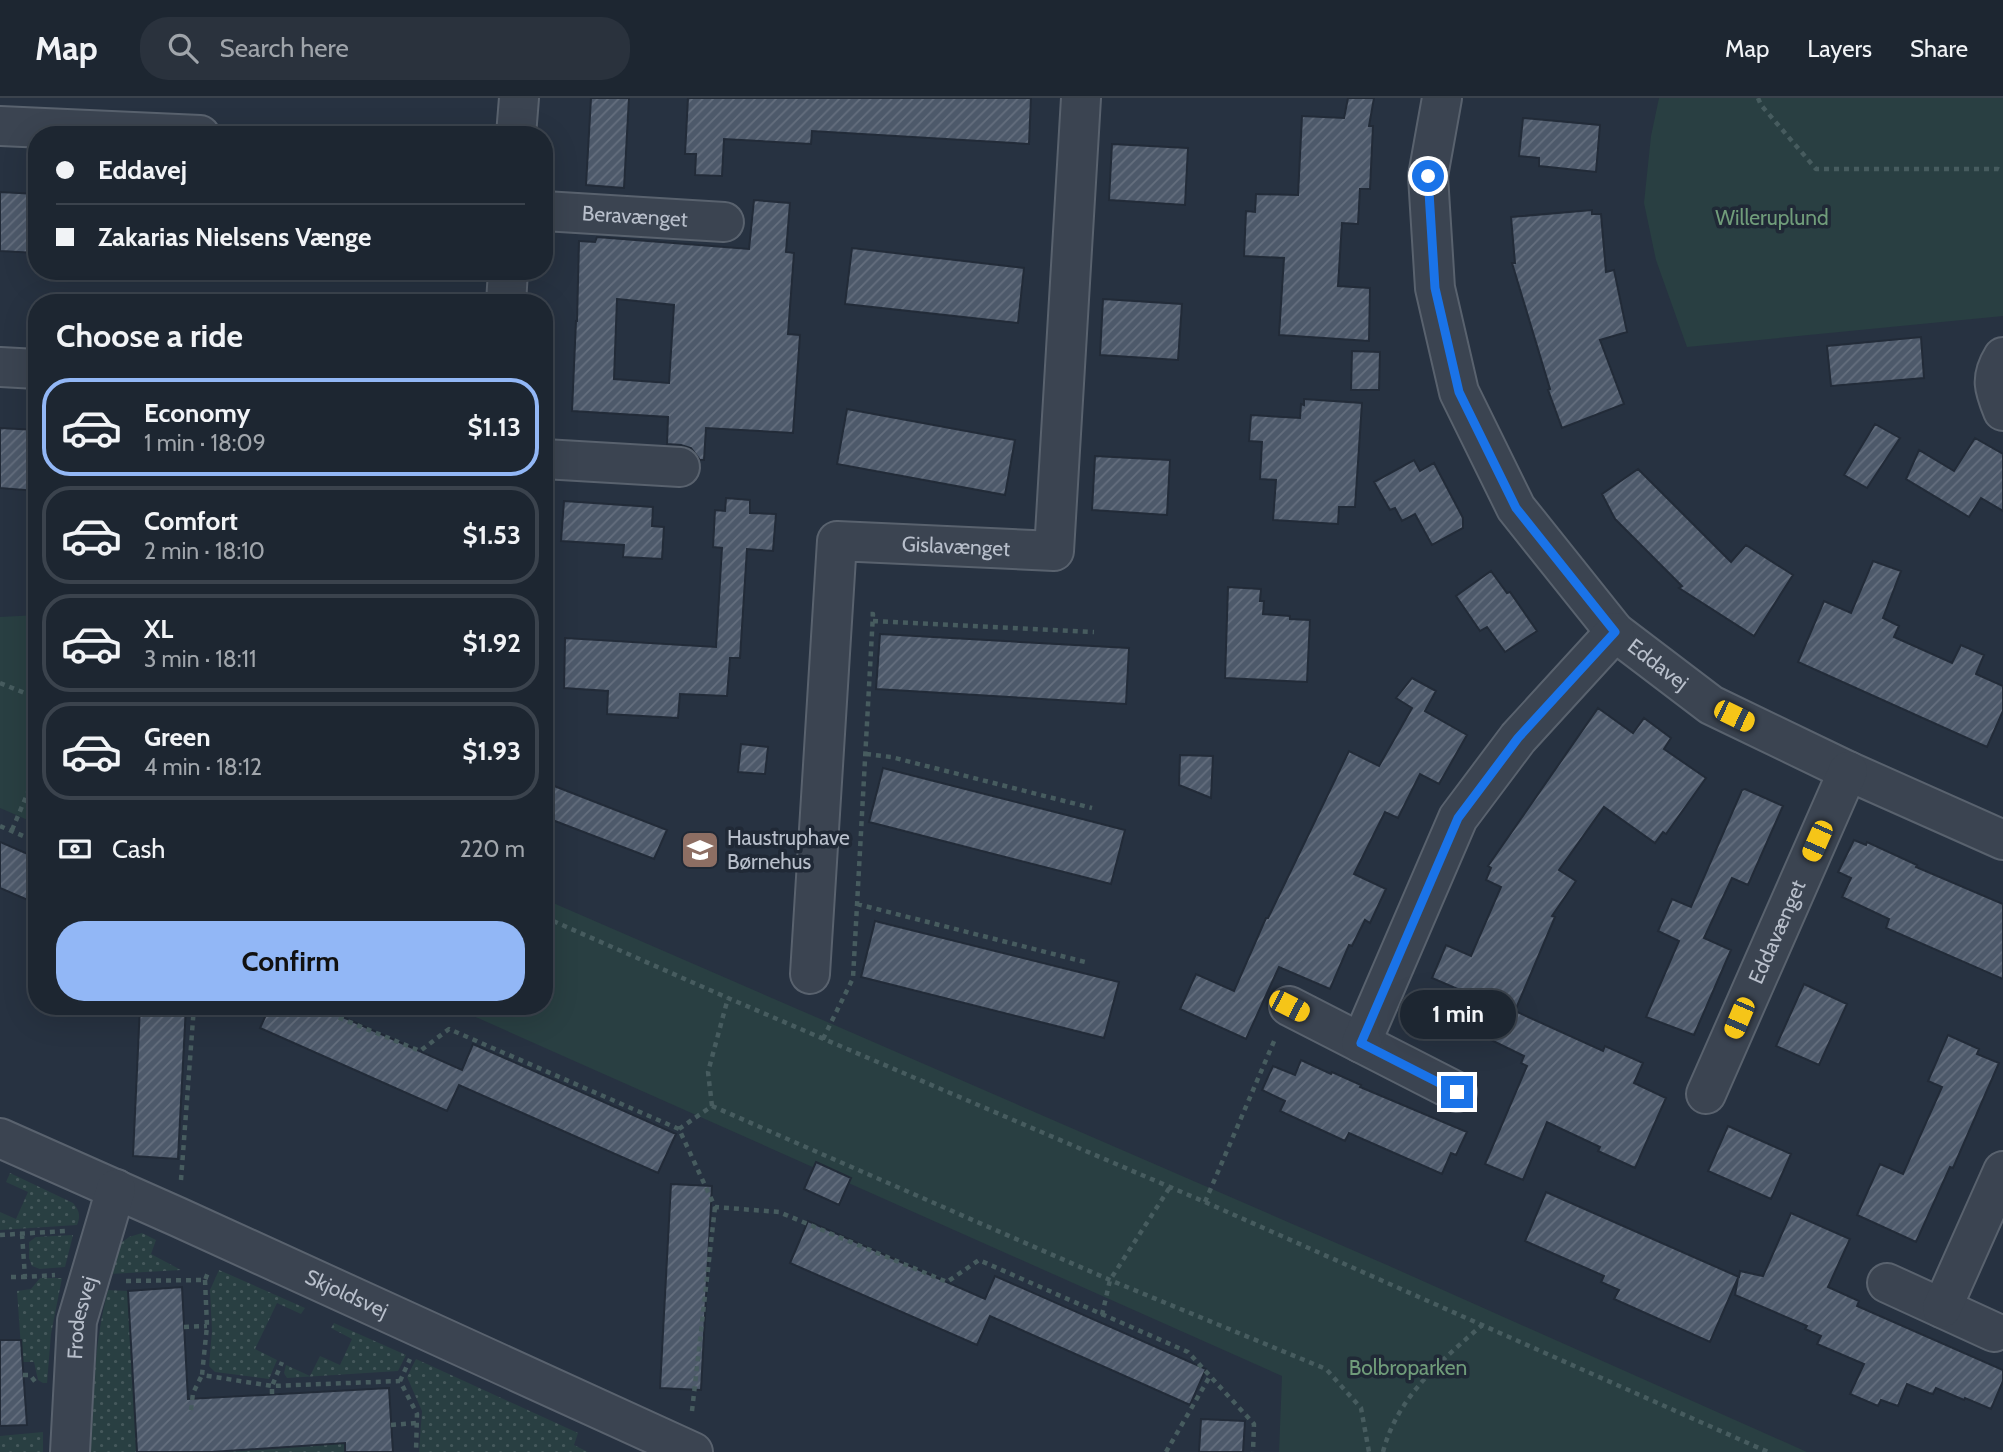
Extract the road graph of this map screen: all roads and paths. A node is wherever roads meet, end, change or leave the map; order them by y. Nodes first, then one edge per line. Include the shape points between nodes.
1 (519, 98) edge
2 (1081, 98) edge
3 (1442, 98) edge
4 (1758, 98) edge
5 (0, 126) edge
6 (517, 126) edge
7 (28, 127) edge
8 (2003, 171) edge
9 (553, 212) edge
10 (724, 222) dead end
11 (2003, 357) edge
12 (0, 366) edge
13 (28, 368) edge
14 (2003, 411) edge
15 (553, 460) edge
16 (680, 467) dead end
17 (873, 621) dead end
18 (1094, 632) dead end
19 (1615, 632) junction
20 (0, 683) edge
21 (28, 694) edge
22 (866, 754) dead end
23 (1848, 771) junction
24 (28, 792) edge
25 (1092, 808) dead end
26 (0, 826) edge
27 (12, 830) junction
28 (28, 838) edge
29 (2003, 840) edge
30 (858, 904) dead end
31 (553, 921) edge
32 (1085, 961) dead end
33 (810, 974) dead end
34 (727, 998) junction
35 (1289, 1006) joint
36 (193, 1015) edge
37 (333, 1015) edge
38 (1361, 1043) junction
39 (1457, 1092) dead end
40 (1706, 1094) dead end
41 (712, 1106) junction
42 (679, 1129) junction
43 (0, 1138) edge
44 (2003, 1171) edge
45 (1170, 1186) junction
46 (116, 1189) junction
47 (1205, 1202) junction
48 (715, 1207) junction
49 (178, 1217) junction
50 (22, 1234) junction
51 (0, 1235) edge
52 (223, 1237) junction
53 (101, 1240) junction
54 (11, 1277) dead end
55 (25, 1277) junction
56 (90, 1277) junction
57 (205, 1280) junction
58 (1110, 1280) junction
59 (1887, 1283) dead end
60 (1942, 1308) junction
61 (1102, 1315) junction
62 (207, 1326) junction
63 (1481, 1326) junction
64 (184, 1327) dead end
65 (1994, 1332) dead end
66 (282, 1362) dead end
67 (202, 1375) junction
68 (1210, 1376) junction
69 (272, 1386) junction
70 (272, 1394) dead end
71 (191, 1410) dead end
72 (417, 1423) junction
73 (391, 1425) dead end
74 (690, 1450) edge
75 (70, 1452) edge
76 (416, 1452) edge
77 (1166, 1452) edge
78 (1253, 1452) edge
79 (1369, 1452) edge
80 (1383, 1452) edge
81 (1768, 1452) edge

1 - 6 street
2 - 33 street, Gislavænget via 1054,551 837,541
3 - 19 street, Eddavej via 1428,176 1435,288 1459,392 1516,508
4 - 8 path via 1816,169
5 - 7 street
9 - 10 street, Beravænget
11 - 14 street via 1994,373
12 - 13 street
15 - 16 street
17 - 18 path
19 - 23 street, Eddavej via 1711,705
19 - 38 street via 1518,738 1458,818
20 - 21 path
22 - 25 path
23 - 29 street, Eddavej
23 - 40 street, Eddavænget
24 - 27 path
26 - 27 path
27 - 28 path
30 - 32 path
31 - 34 path
34 - 41 path via 708,1072
34 - 45 path
35 - 38 street
35 - 47 path
36 - 49 path
37 - 42 path via 420,1051 449,1030
38 - 39 street
41 - 42 path
41 - 58 path
42 - 48 path
43 - 46 street, Skjoldsvej
44 - 60 street
45 - 47 path
45 - 58 path
46 - 49 street, Skjoldsvej
46 - 53 street, Frodesvej
47 - 63 path
48 - 61 path via 779,1212 947,1282 979,1260
48 - 74 path
49 - 52 street, Skjoldsvej
50 - 51 path
50 - 53 path via 79,1230
50 - 55 path
52 - 57 path
52 - 74 street, Skjoldsvej
53 - 56 street, Frodesvej
54 - 55 path
55 - 56 path
56 - 57 path via 110,1282
56 - 75 street, Frodesvej via 77,1321
57 - 62 path
58 - 61 path
58 - 79 path via 1326,1369 1361,1408
59 - 60 street
60 - 65 street
61 - 68 path via 1188,1352
62 - 64 path
62 - 67 path
63 - 80 path via 1433,1368 1406,1400
63 - 81 path
66 - 69 path
67 - 69 path
67 - 71 path
68 - 77 path
68 - 78 path via 1254,1424
69 - 70 path
69 - 72 path via 400,1381
72 - 73 path
72 - 76 path

